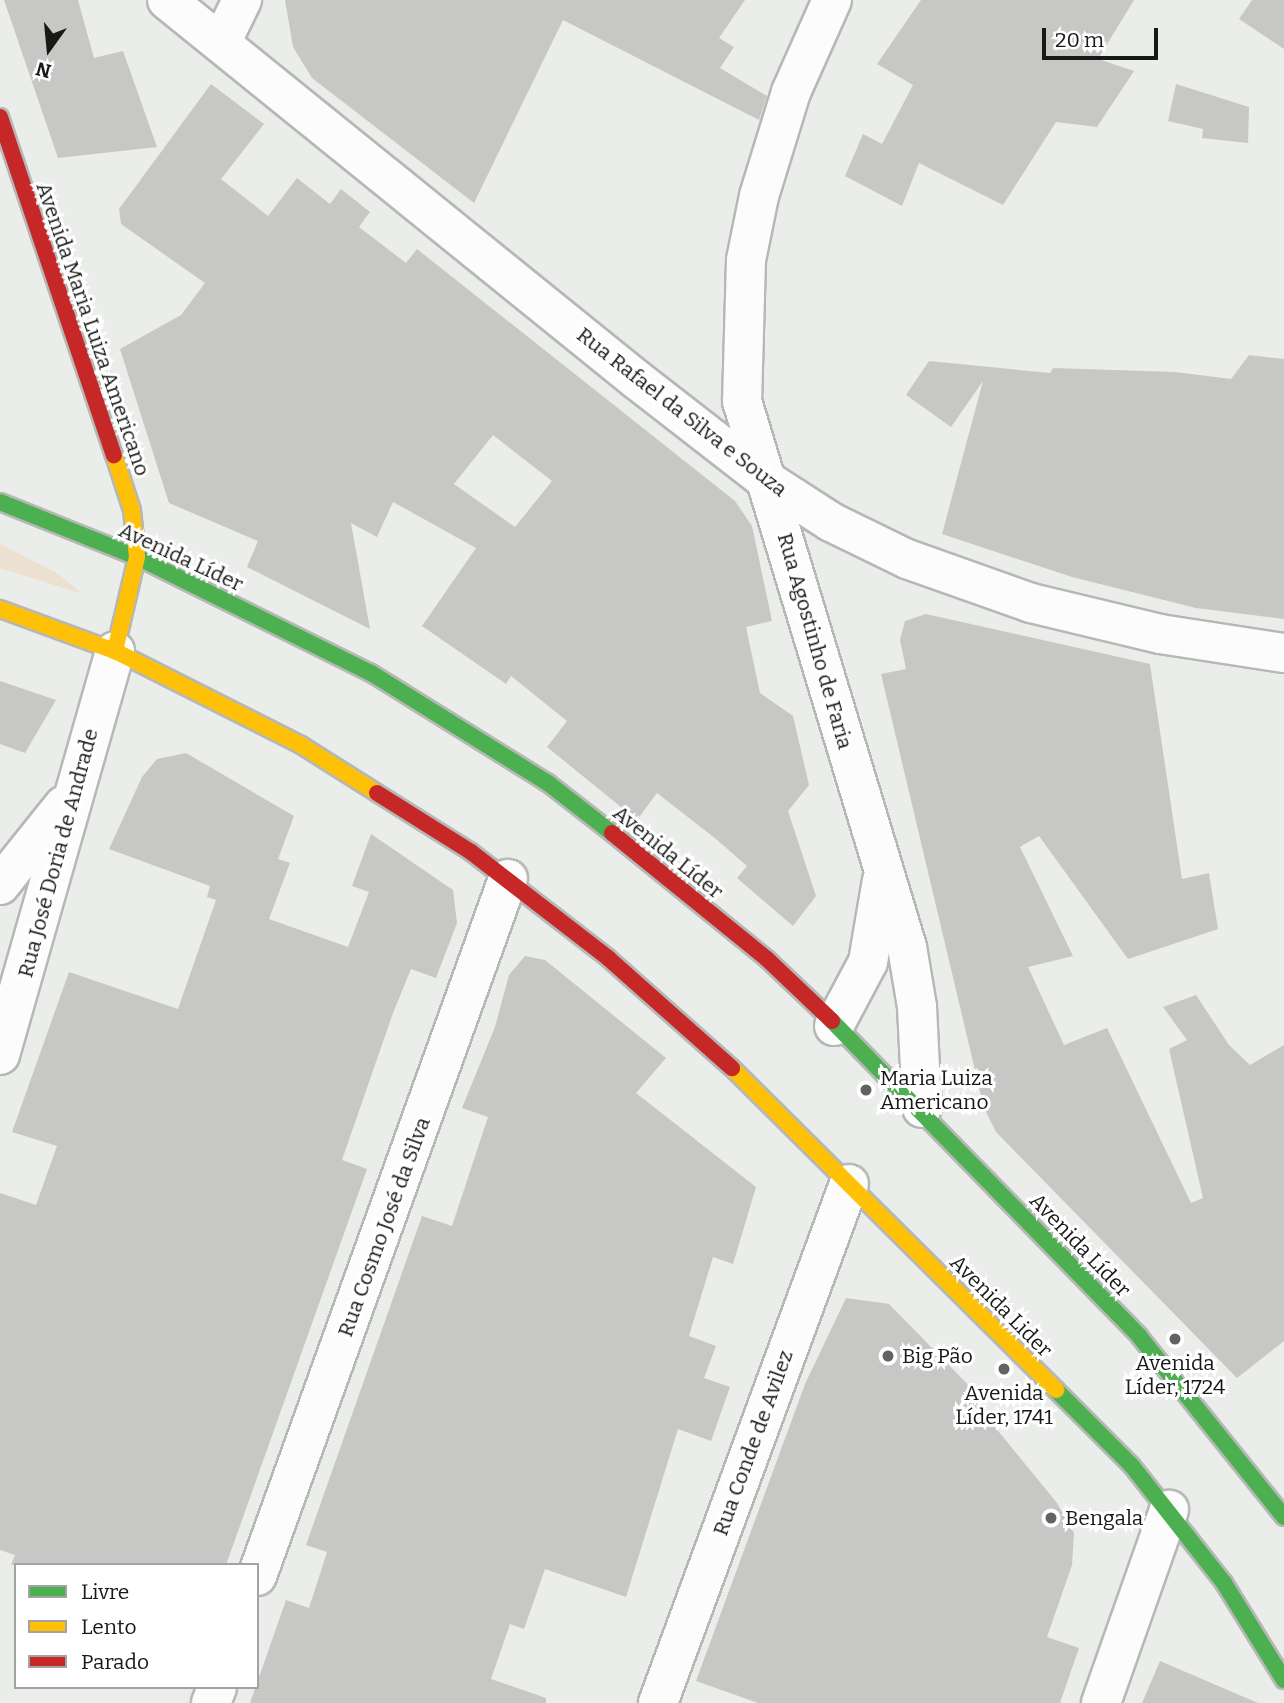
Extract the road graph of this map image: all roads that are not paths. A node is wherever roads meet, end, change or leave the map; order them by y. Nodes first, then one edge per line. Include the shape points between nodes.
1 (167, 0) edge
2 (242, 0) edge
3 (832, 0) edge
4 (222, 41) junction
5 (0, 117) edge
6 (766, 480) junction
7 (0, 502) edge
8 (137, 557) junction
9 (0, 609) edge
10 (115, 651) junction
11 (1284, 653) edge
12 (74, 793) junction
13 (508, 878) junction
14 (883, 878) junction
15 (0, 886) edge
16 (7, 1015) edge
17 (834, 1026) junction
18 (0, 1055) edge
19 (922, 1108) junction
20 (849, 1184) junction
21 (1169, 1510) junction
22 (1284, 1517) edge
23 (259, 1570) edge
24 (1284, 1680) edge
25 (658, 1703) edge
26 (1101, 1703) edge

1 - 4 street, Rua Rafael da Silva e Souza
2 - 4 street
3 - 6 street, Rua Agostinho de Faria via 791,92 746,260 742,401
4 - 6 street, Rua Rafael da Silva e Souza
5 - 8 main road, Avenida Maria Luiza Americano via 132,510
6 - 11 street, Rua Rafael da Silva e Souza via 831,522 907,559 1031,603 1160,635
6 - 14 street, Rua Agostinho de Faria via 796,566
7 - 8 main road, Avenida Líder
8 - 10 main road, Avenida Maria Luiza Americano
8 - 17 main road, Avenida Líder via 371,673 548,783 767,959
9 - 10 main road
10 - 12 street, Rua José Doria de Andrade
10 - 13 main road via 301,745
12 - 15 street
12 - 16 street, Rua José Doria de Andrade
13 - 20 main road, Avenida Lider via 760,1093
13 - 23 street, Rua Cosmo José da Silva
14 - 17 street, Rua Agostinho de Faria via 868,962
14 - 19 street, Rua Agostinho de Faria via 907,947 918,1007
16 - 18 street, Rua José Doria de Andrade
17 - 19 main road, Avenida Líder
19 - 22 main road, Avenida Líder via 1191,1398
20 - 21 main road, Avenida Lider via 1132,1466
20 - 25 street, Rua Conde de Avilez
21 - 24 main road, Avenida Lider via 1224,1583
21 - 26 street

